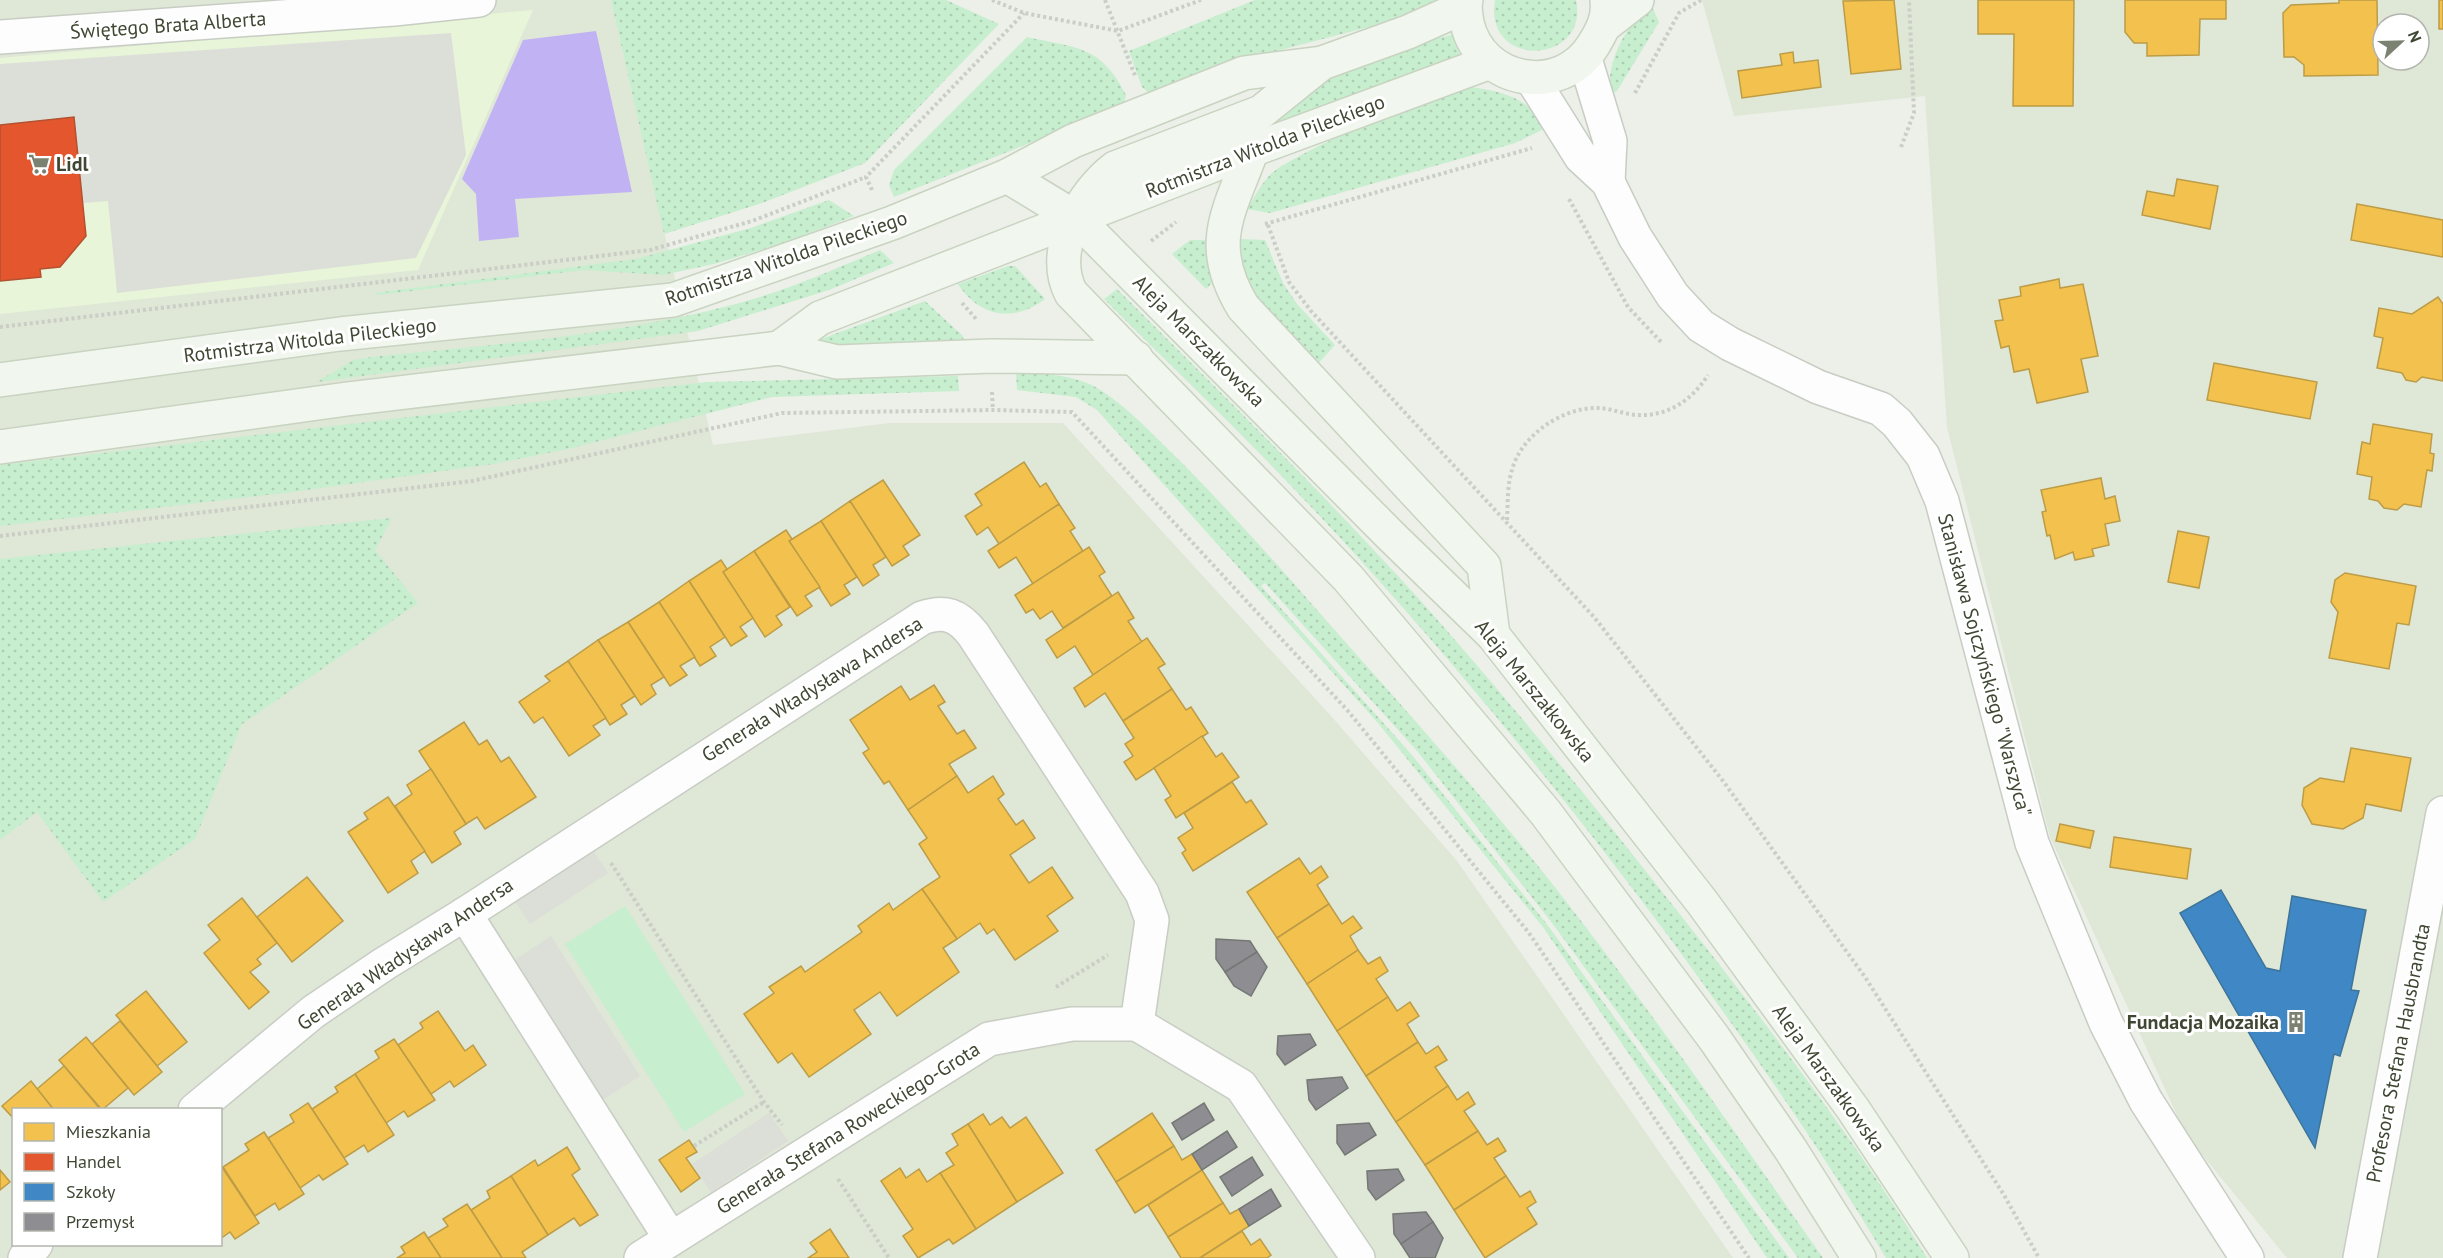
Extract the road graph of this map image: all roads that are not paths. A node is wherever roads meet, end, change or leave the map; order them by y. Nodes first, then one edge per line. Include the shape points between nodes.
1 (479, 0) edge
2 (1637, 0) edge
3 (1465, 3) edge
4 (1606, 13) edge
5 (0, 37) edge
6 (1586, 59) junction
7 (1490, 62) junction
8 (1322, 63) junction
9 (1532, 78) junction
10 (1252, 150) junction
11 (1007, 176) junction
12 (1608, 182) junction
13 (1076, 218) junction
14 (779, 348) junction
15 (1136, 358) junction
16 (0, 380) edge
17 (0, 447) edge
18 (1493, 634) junction
19 (2443, 813) edge
20 (465, 914) junction
21 (1137, 1024) junction
22 (197, 1108) edge
23 (671, 1239) junction
24 (35, 1246) edge
25 (25, 1258) edge
26 (641, 1258) edge
27 (1358, 1258) edge
28 (1859, 1258) edge
29 (1952, 1258) edge
30 (2247, 1258) edge
31 (2360, 1258) edge

1 - 5 street, Świętego Brata Alberta
2 - 4 main road
3 - 7 main road via 1471,37
3 - 8 main road, Rotmistrza Witolda Pileckiego via 1408,32
4 - 6 main road
6 - 9 main road via 1561,74
6 - 12 street via 1610,141
7 - 9 main road via 1510,73
7 - 10 main road, Rotmistrza Witolda Pileckiego
8 - 11 main road, Rotmistrza Witolda Pileckiego via 1244,73 1072,141
8 - 13 main road via 1261,112 1115,168 1086,197
9 - 12 street, Stanisława Sojczyńskiego "Warszyca" via 1581,157
10 - 13 main road, Rotmistrza Witolda Pileckiego
10 - 18 main road via 1222,238 1229,283 1243,307 1484,566
11 - 13 main road, Aleja Marszałkowska
11 - 16 main road, Rotmistrza Witolda Pileckiego via 892,223 673,300 347,333
12 - 30 street, Stanisława Sojczyńskiego "Warszyca" via 1647,257 1673,296 1701,326 1818,387 1881,409 1923,456 1942,501 2036,853 2106,1023 2146,1101
13 - 14 main road, Rotmistrza Witolda Pileckiego via 820,318
13 - 15 main road via 1063,258 1066,282 1071,293
13 - 18 main road, Aleja Marszałkowska
14 - 15 main road, Rotmistrza Witolda Pileckiego via 837,362 991,356
14 - 17 main road, Rotmistrza Witolda Pileckiego via 335,401
15 - 28 main road via 1348,578 1545,812 1714,1038
18 - 29 main road, Aleja Marszałkowska via 1702,902 1853,1109
19 - 31 street, Profesora Stefana Hausbrandta
20 - 21 street, Generała Władysława Andersa via 922,618 945,613 961,620 973,634 1142,892 1152,920
20 - 22 street, Generała Władysława Andersa via 313,1012
20 - 23 street
21 - 23 street, Generała Stefana Roweckiego-Grota via 1072,1024 989,1039
21 - 27 street via 1241,1086
23 - 26 street, Generała Stefana Roweckiego-Grota
24 - 25 street

